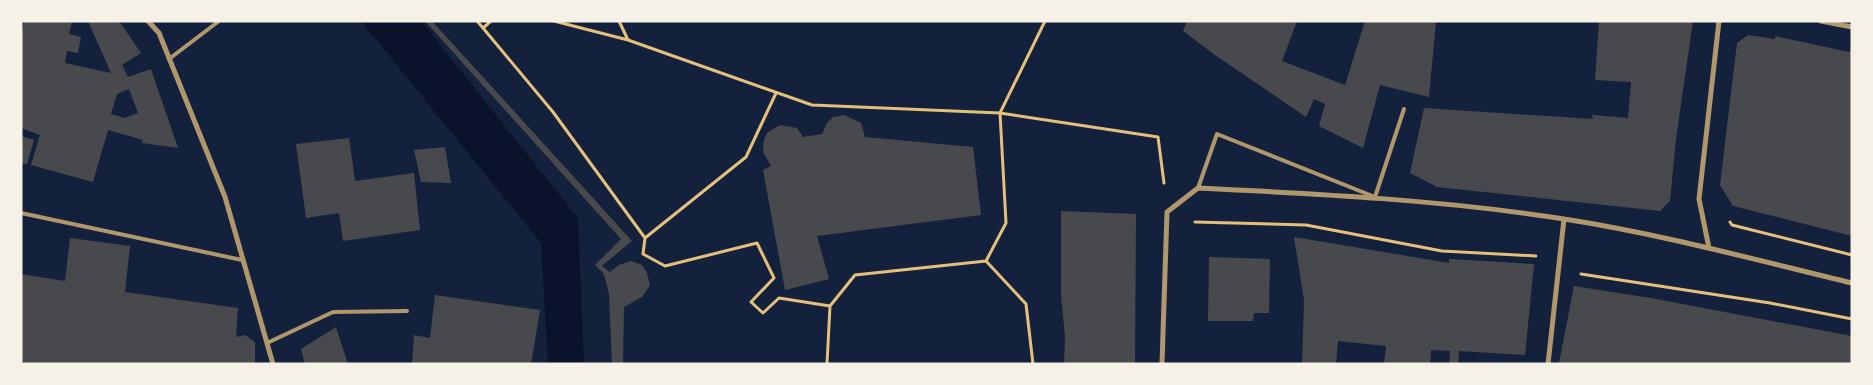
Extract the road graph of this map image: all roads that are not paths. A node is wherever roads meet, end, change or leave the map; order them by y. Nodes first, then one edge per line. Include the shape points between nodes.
1 (148, 21) edge
2 (219, 21) edge
3 (1719, 21) edge
4 (1821, 21) edge
5 (1852, 27) edge
6 (169, 59) junction
7 (1404, 109) dead end
8 (1198, 188) junction
9 (1375, 197) junction
10 (21, 213) edge
11 (1564, 219) junction
12 (1709, 248) junction
13 (242, 260) junction
14 (1852, 283) edge
15 (407, 311) dead end
16 (267, 343) junction
17 (273, 364) edge
18 (1162, 364) edge
19 (1548, 364) edge

1 - 6 street via 159,33
2 - 6 lane
3 - 12 street via 1698,199
4 - 5 street
6 - 13 street via 225,197
7 - 9 lane
8 - 9 street
8 - 9 lane via 1217,134
8 - 18 street via 1167,212
9 - 11 street
10 - 13 lane
11 - 12 street
11 - 19 street
12 - 14 street
13 - 16 street
15 - 16 lane via 333,312
16 - 17 street

